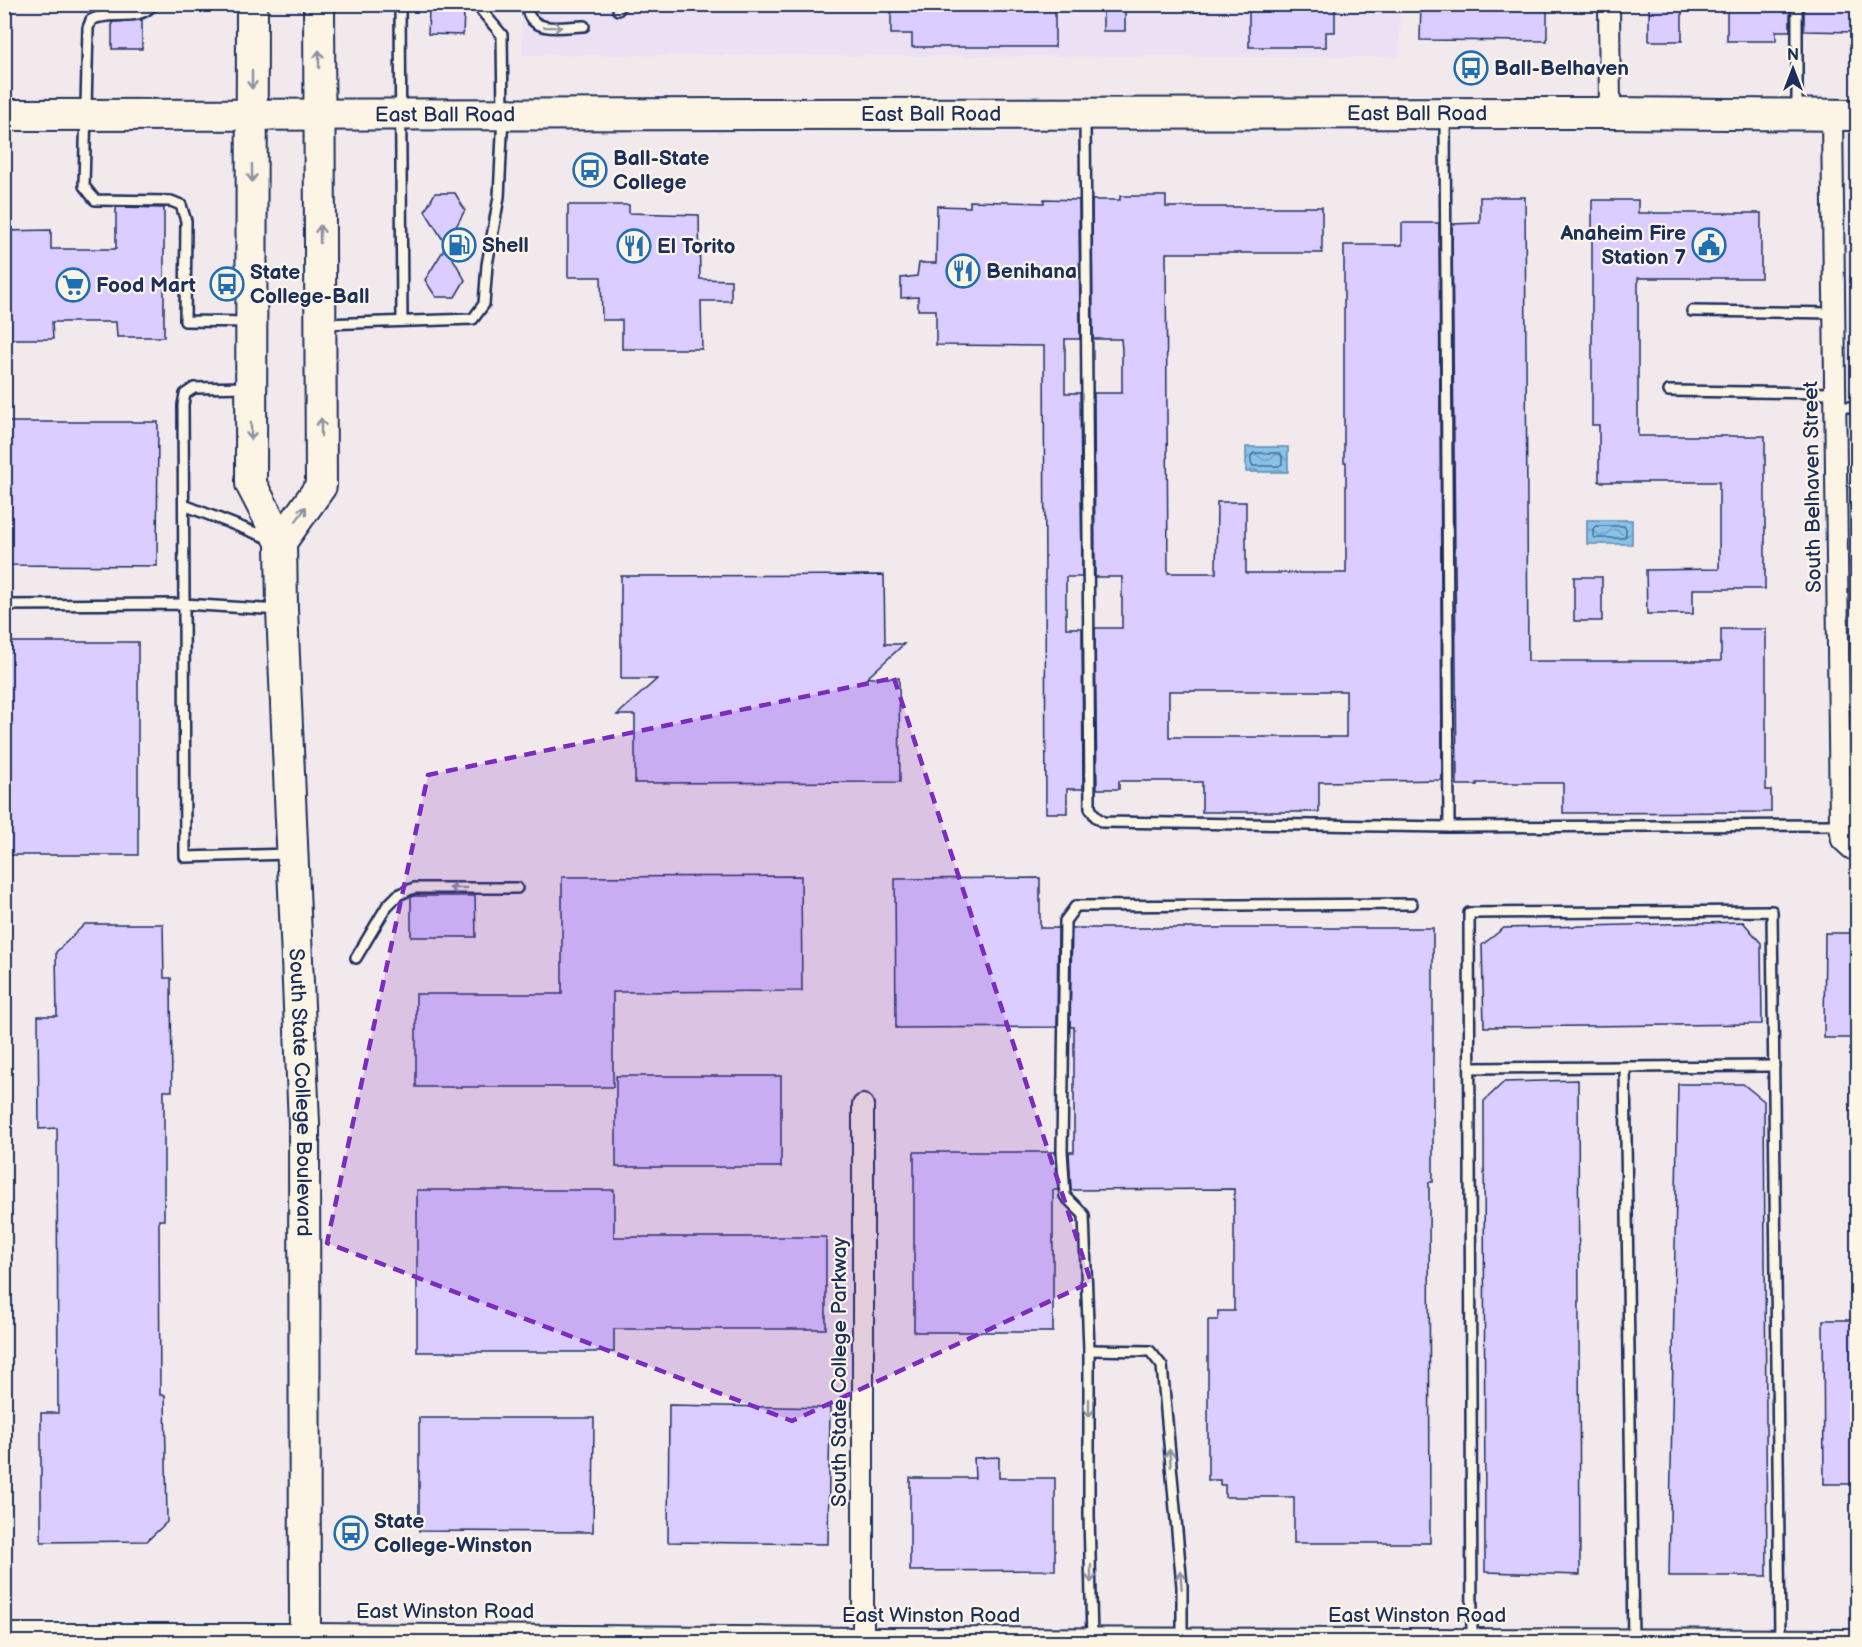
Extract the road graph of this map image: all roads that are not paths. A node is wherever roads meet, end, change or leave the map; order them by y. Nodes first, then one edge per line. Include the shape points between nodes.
1 (153, 4) edge
2 (252, 4) edge
3 (319, 4) edge
4 (400, 4) edge
5 (476, 4) edge
6 (1609, 4) edge
7 (1797, 4) edge
8 (528, 14) dead end
9 (584, 26) dead end
10 (1444, 113) junction
11 (1610, 113) junction
12 (85, 114) junction
13 (252, 114) junction
14 (320, 114) junction
15 (402, 114) junction
16 (503, 114) junction
17 (1085, 114) junction
18 (4, 115) edge
19 (1797, 115) junction
20 (1845, 115) edge
21 (1692, 310) dead end
22 (1834, 313) junction
23 (402, 321) junction
24 (252, 322) junction
25 (320, 324) junction
26 (252, 387) junction
27 (1669, 391) dead end
28 (1836, 400) junction
29 (1857, 407) edge
30 (184, 505) junction
31 (281, 542) junction
32 (184, 604) junction
33 (4, 605) edge
34 (282, 610) junction
35 (1840, 825) junction
36 (1449, 827) junction
37 (1857, 849) edge
38 (293, 854) junction
39 (517, 888) dead end
40 (1412, 904) dead end
41 (356, 958) dead end
42 (1774, 1066) junction
43 (1625, 1067) junction
44 (1470, 1068) junction
45 (863, 1105) dead end
46 (1089, 1350) junction
47 (4, 1634) edge
48 (305, 1638) edge
49 (863, 1638) junction
50 (1092, 1639) junction
51 (1182, 1639) junction
52 (1472, 1639) junction
53 (1633, 1640) junction
54 (1780, 1640) junction
55 (1857, 1640) edge

1 - 12 lane via 138,14 98,16 91,20
2 -> 13 main road, South State College Boulevard
14 -> 3 main road
4 - 15 lane
5 - 16 lane via 502,35
6 - 11 street
7 - 19 lane
8 -> 9 lane via 531,21 542,27
10 - 11 main road, East Ball Road
10 - 17 main road, East Ball Road
10 - 36 lane
11 - 19 main road, East Ball Road
12 - 13 main road, East Ball Road
12 - 18 main road, East Ball Road
12 - 24 lane via 84,186 95,200 171,201 180,205 186,221 185,321
13 - 14 main road, East Ball Road
13 -> 24 main road, South State College Boulevard
14 - 15 main road, East Ball Road
25 -> 14 main road
15 - 16 main road, East Ball Road
15 - 23 lane
16 - 17 main road, East Ball Road
16 - 23 lane via 499,197 484,304 473,319
17 - 36 lane via 1090,808 1103,822
19 - 20 main road, East Ball Road
20 - 22 street, South Belhaven Street
21 - 22 lane
22 - 28 street, South Belhaven Street
23 - 25 lane
24 - 26 main road, South State College Boulevard
31 -> 25 main road via 321,486
26 - 30 lane via 194,388 185,393
26 -> 31 main road, South State College Boulevard via 251,484
27 - 28 lane
28 - 29 lane
28 - 35 street, South Belhaven Street
30 - 31 lane
30 - 32 lane
31 - 34 main road, South State College Boulevard
32 - 33 lane
32 - 34 lane
32 - 38 lane via 185,857
34 - 38 main road, South State College Boulevard
35 - 36 lane
35 - 37 street, South Belhaven Street via 1842,840
38 - 48 main road, South State College Boulevard via 304,1123
39 -> 41 lane via 414,888 398,895 387,906
40 - 46 lane via 1076,906 1065,921 1062,1151 1065,1196 1084,1215
42 - 43 lane
42 - 44 lane via 1772,911 1469,913
42 - 54 lane
43 - 44 lane
43 - 53 lane
44 - 52 lane
45 - 49 street, South State College Parkway
46 -> 50 lane
51 -> 46 lane via 1182,1586 1162,1366 1150,1351
47 - 48 street, East Winston Road
48 - 49 street, East Winston Road
49 - 50 street, East Winston Road
50 - 51 street, East Winston Road
51 - 52 street, East Winston Road
52 - 53 street, East Winston Road
53 - 54 street, East Winston Road
54 - 55 street, East Winston Road

